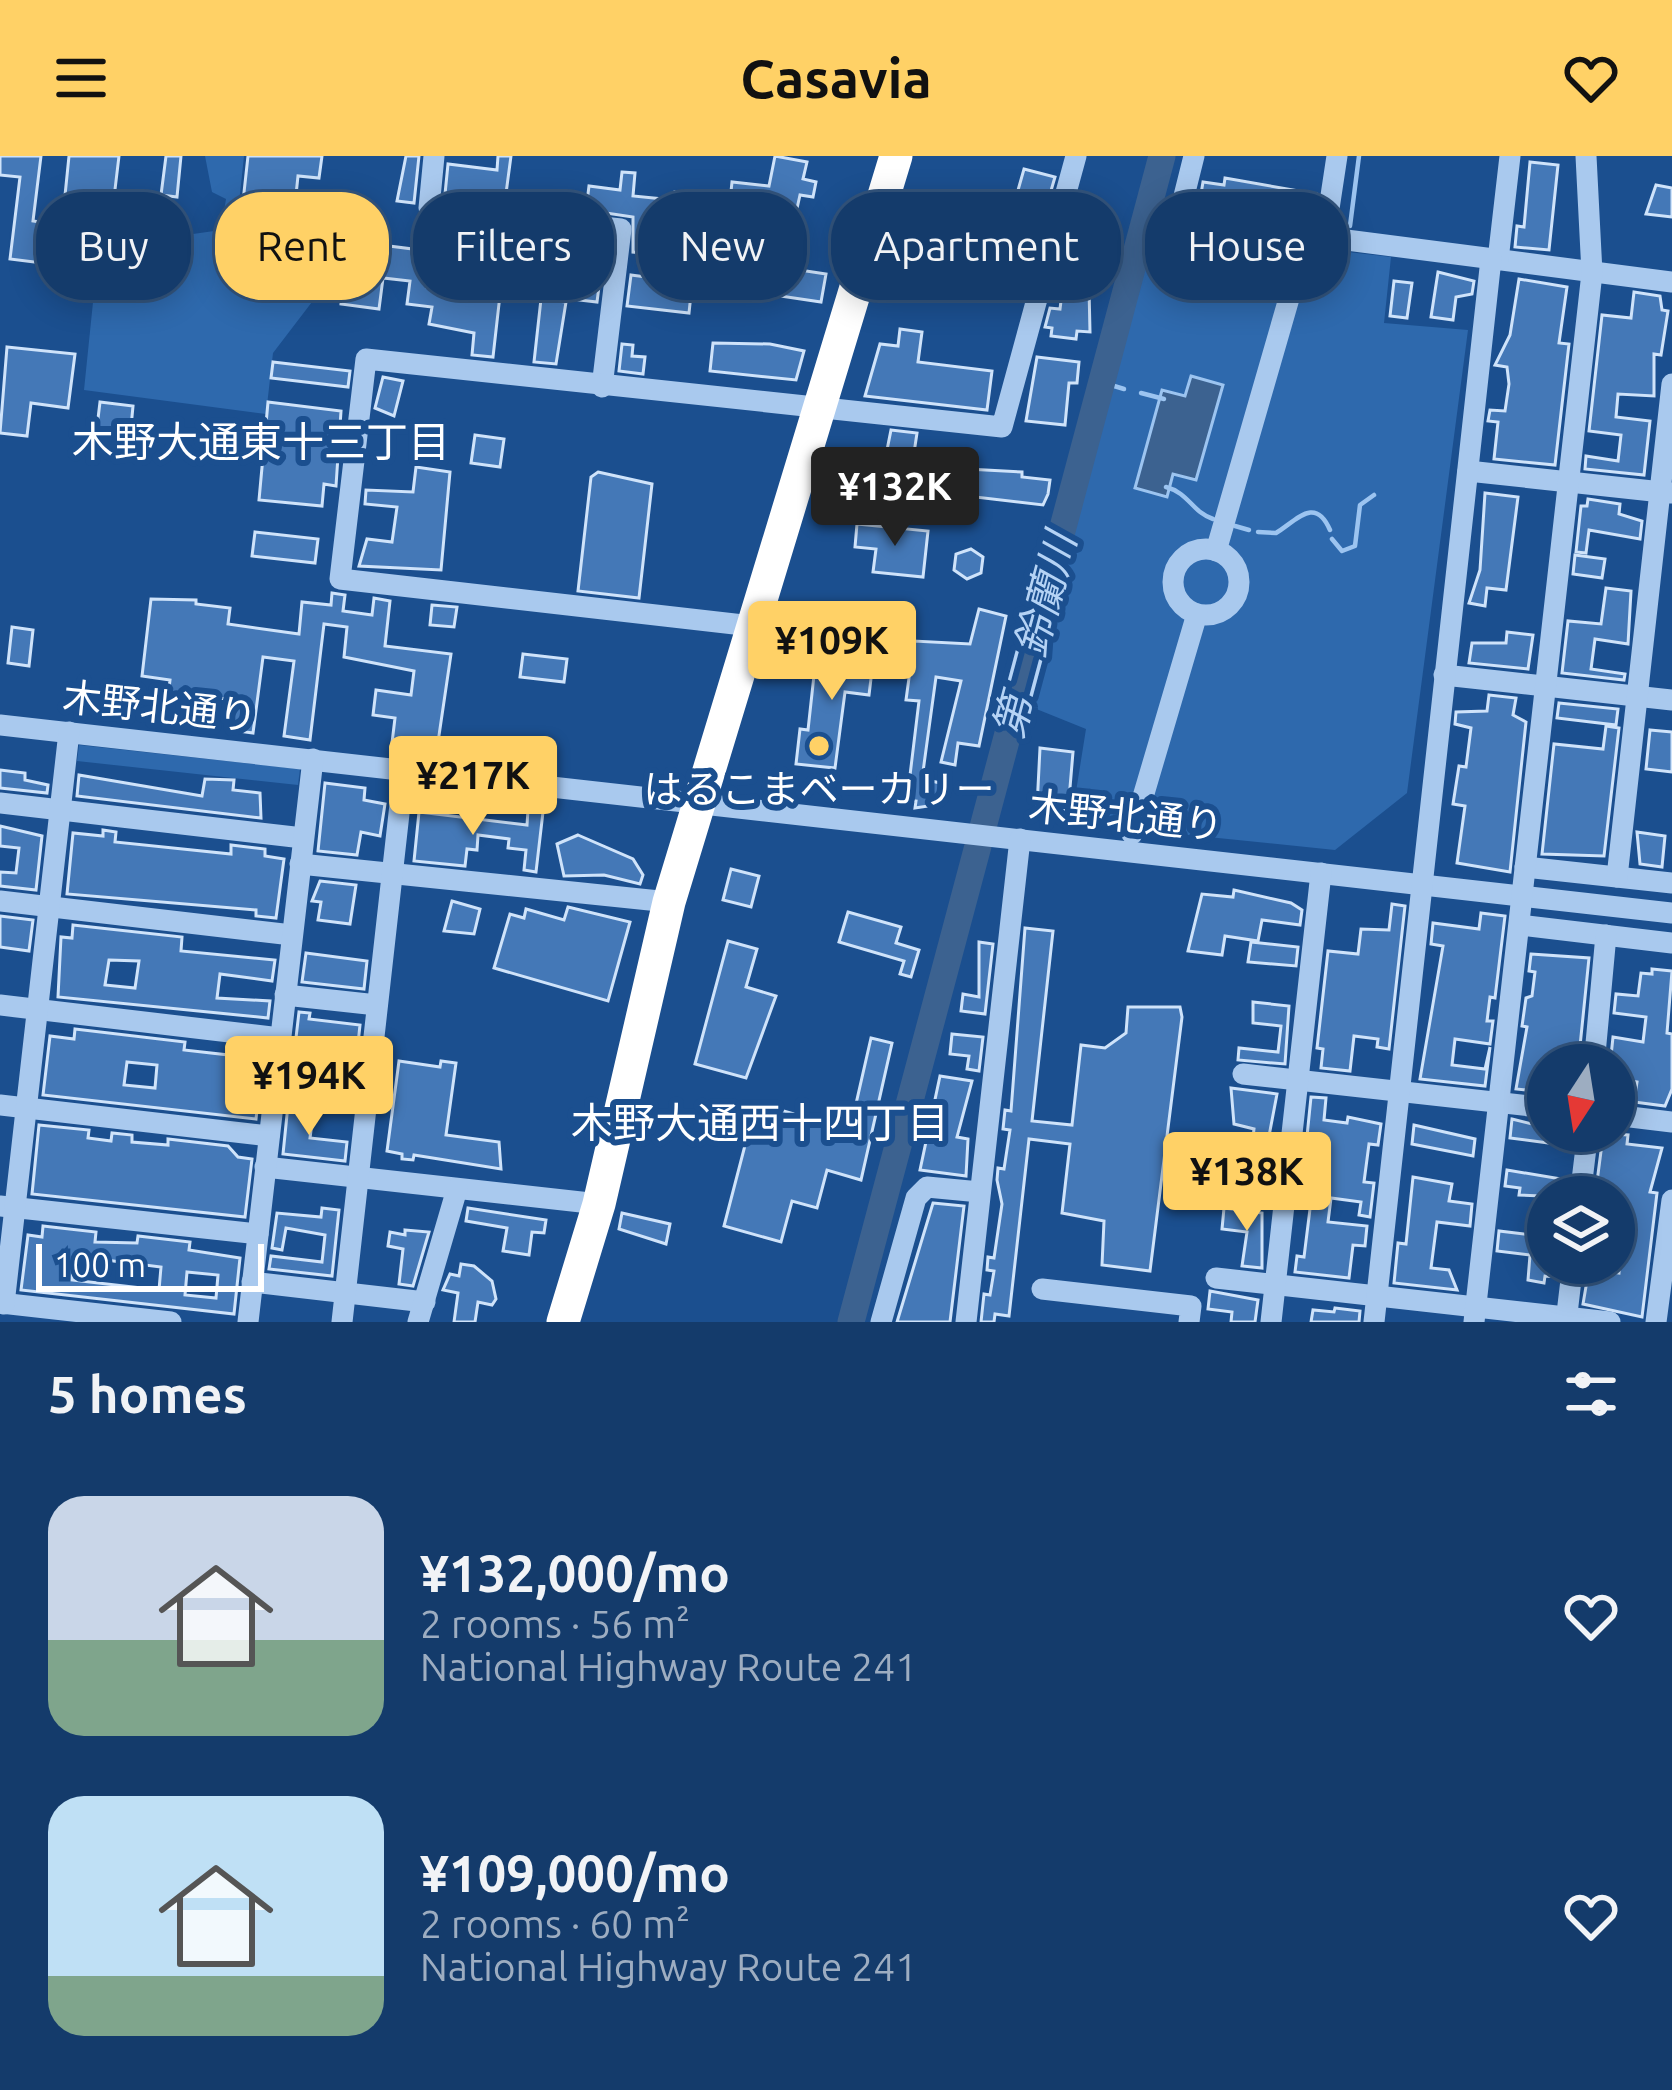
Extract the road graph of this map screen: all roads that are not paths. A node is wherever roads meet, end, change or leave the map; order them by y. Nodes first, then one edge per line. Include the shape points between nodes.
1 (434, 156) edge
2 (896, 156) edge
3 (1076, 156) edge
4 (1194, 156) edge
5 (1337, 156) edge
6 (1510, 156) edge
7 (1586, 156) edge
8 (1184, 192) edge
9 (1327, 192) edge
10 (1348, 243) edge
11 (1495, 260) junction
12 (1592, 273) junction
13 (1672, 282) edge
14 (1296, 300) edge
15 (1672, 384) edge
16 (602, 387) junction
17 (820, 407) junction
18 (1468, 471) junction
19 (1567, 482) junction
20 (1666, 492) edge
21 (1216, 550) junction
22 (1197, 614) junction
23 (752, 626) junction
24 (1444, 675) junction
25 (1542, 686) junction
26 (1637, 696) junction
27 (1672, 700) edge
28 (0, 724) edge
29 (69, 732) junction
30 (313, 759) junction
31 (404, 769) junction
32 (0, 802) edge
33 (700, 802) junction
34 (60, 809) junction
35 (1132, 834) dead end
36 (302, 838) junction
37 (1020, 839) junction
38 (300, 864) junction
39 (1525, 867) junction
40 (391, 872) junction
41 (1321, 873) junction
42 (1617, 877) junction
43 (1422, 884) junction
44 (1672, 884) edge
45 (1522, 896) junction
46 (0, 901) edge
47 (669, 902) junction
48 (49, 907) junction
49 (1672, 913) edge
50 (1520, 925) junction
51 (292, 935) junction
52 (1606, 935) junction
53 (1672, 943) edge
54 (285, 995) junction
55 (0, 1005) edge
56 (377, 1005) junction
57 (37, 1010) junction
58 (280, 1038) junction
59 (1596, 1044) edge
60 (1243, 1074) dead end
61 (1300, 1080) junction
62 (275, 1083) junction
63 (368, 1092) junction
64 (1401, 1092) junction
65 (1498, 1102) junction
66 (0, 1105) edge
67 (1527, 1105) edge
68 (26, 1108) junction
69 (1635, 1118) edge
70 (1672, 1122) edge
71 (269, 1136) junction
72 (266, 1167) junction
73 (358, 1178) junction
74 (458, 1189) junction
75 (980, 1192) junction
76 (1672, 1200) edge
77 (598, 1204) junction
78 (8, 1207) edge
79 (258, 1234) junction
80 (1216, 1278) dead end
81 (252, 1282) junction
82 (1276, 1284) junction
83 (1571, 1284) edge
84 (1042, 1288) dead end
85 (346, 1293) junction
86 (1377, 1296) junction
87 (2, 1304) edge
88 (422, 1312) edge
89 (1475, 1314) edge
90 (1567, 1320) edge
91 (171, 1322) edge
92 (248, 1322) edge
93 (343, 1322) edge
94 (563, 1322) edge
95 (881, 1322) edge
96 (966, 1322) edge
97 (1189, 1322) edge
98 (1271, 1322) edge
99 (1374, 1322) edge
100 (1610, 1322) edge
101 (1656, 1322) edge

1 - 16 street via 429,208 621,229
2 - 17 highway
3 - 17 street via 1002,427
4 - 8 street
5 - 9 street
6 - 11 street
7 - 12 street
10 - 11 street
11 - 12 street
11 - 18 street
12 - 13 street
12 - 19 street
14 - 21 street
15 - 20 street
16 - 17 street
16 - 23 street via 366,359 340,579
17 - 23 highway
18 - 19 street
18 - 24 street
19 - 20 street
19 - 25 street
20 - 26 street
21 - 22 street via 1234,564 1239,586 1229,606
21 - 22 street via 1190,553 1174,573 1177,598
22 - 35 street
23 - 33 highway
24 - 25 street
24 - 43 street
25 - 26 street
25 - 39 street
26 - 27 street
26 - 42 street
28 - 29 street, 木野北通り
29 - 30 street, 木野北通り
29 - 34 street
30 - 31 street, 木野北通り
30 - 36 street
31 - 33 street, 木野北通り
31 - 40 street
32 - 34 street
33 - 37 street, 木野北通り
33 - 47 highway
34 - 36 street
34 - 48 street
36 - 38 street
37 - 41 street, 木野北通り
37 - 75 street
38 - 40 street
38 - 51 street
39 - 42 street
39 - 45 street
40 - 47 street
40 - 56 street
41 - 43 street, 木野北通り
41 - 61 street
42 - 44 street
43 - 45 street, 木野北通り
43 - 64 street
45 - 49 street, 木野北通り
45 - 50 street
46 - 48 street
47 - 77 highway
48 - 51 street
48 - 57 street
50 - 52 street
50 - 65 street
51 - 54 street
52 - 53 street
52 - 59 street
54 - 56 street
54 - 58 street
55 - 57 street
56 - 63 street
57 - 58 street
57 - 68 street
58 - 62 street
60 - 61 street
61 - 64 street
61 - 82 street
62 - 63 street
62 - 71 street
63 - 73 street
64 - 65 street
64 - 86 street
65 - 67 street
65 - 89 street
66 - 68 street
68 - 71 street
68 - 78 street
69 - 70 street
71 - 72 street
72 - 73 street
72 - 79 street
73 - 74 street
73 - 85 street
74 - 77 street
74 - 88 street
75 - 95 street via 927,1187 916,1198
75 - 96 street
76 - 101 street
77 - 94 highway
78 - 79 street
78 - 87 street
79 - 81 street
80 - 82 street
81 - 85 street
81 - 92 street
82 - 86 street
82 - 98 street
83 - 90 street
84 - 97 street via 1190,1306
85 - 88 street
85 - 93 street
86 - 89 street
86 - 99 street
87 - 91 street
89 - 90 street
90 - 100 street

